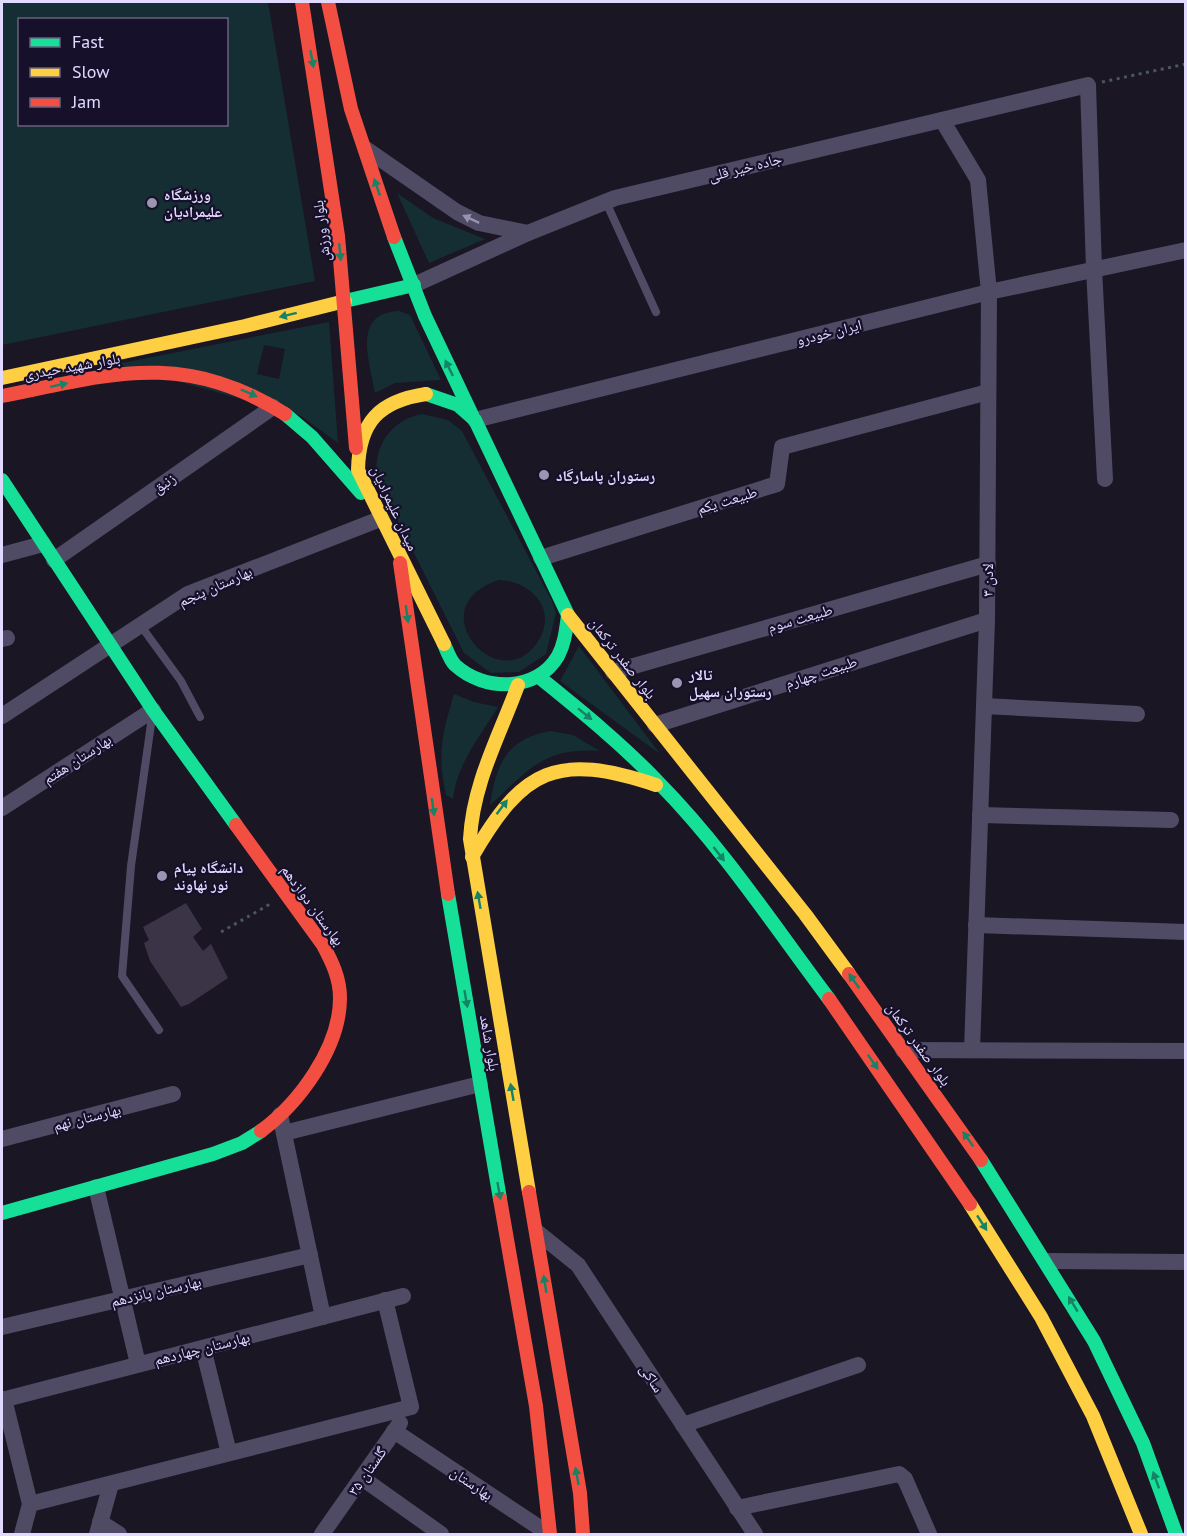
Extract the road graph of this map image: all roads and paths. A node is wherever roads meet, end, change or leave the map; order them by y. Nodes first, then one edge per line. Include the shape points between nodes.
1 (302, 2) edge
2 (328, 2) edge
3 (1185, 64) edge
4 (1088, 85) junction
5 (942, 120) junction
6 (364, 147) junction
7 (606, 202) junction
8 (528, 233) junction
9 (1185, 250) edge
10 (1094, 269) junction
11 (414, 285) junction
12 (988, 292) junction
13 (345, 301) junction
14 (656, 312) dead end
15 (2, 378) edge
16 (988, 392) junction
17 (2, 396) edge
18 (273, 407) junction
19 (475, 420) junction
20 (357, 458) junction
21 (1105, 479) dead end
22 (2, 483) edge
23 (381, 519) junction
24 (44, 544) junction
25 (2, 555) edge
26 (399, 556) junction
27 (541, 558) junction
28 (54, 560) junction
29 (988, 564) junction
30 (568, 615) junction
31 (987, 620) junction
32 (141, 626) junction
33 (110, 645) junction
34 (613, 672) junction
35 (540, 677) junction
36 (518, 685) junction
37 (984, 706) junction
38 (153, 710) junction
39 (1137, 714) dead end
40 (2, 716) edge
41 (200, 717) dead end
42 (655, 725) junction
43 (663, 788) junction
44 (2, 808) edge
45 (980, 816) junction
46 (1171, 820) dead end
47 (472, 857) junction
48 (285, 896) junction
49 (976, 925) junction
50 (221, 932) dead end
51 (1185, 932) edge
52 (159, 1030) dead end
53 (903, 1050) junction
54 (972, 1050) junction
55 (1185, 1051) edge
56 (480, 1084) junction
57 (173, 1094) dead end
58 (280, 1115) junction
59 (284, 1133) junction
60 (2, 1139) edge
61 (96, 1187) junction
62 (2, 1213) edge
63 (537, 1232) junction
64 (310, 1255) junction
65 (1046, 1261) junction
66 (1185, 1262) edge
67 (403, 1296) dead end
68 (124, 1298) junction
69 (386, 1300) junction
70 (323, 1317) junction
71 (2, 1327) edge
72 (203, 1348) junction
73 (138, 1364) junction
74 (858, 1365) dead end
75 (3, 1399) edge
76 (411, 1407) junction
77 (683, 1425) junction
78 (394, 1431) junction
79 (229, 1454) junction
80 (362, 1478) junction
81 (111, 1484) junction
82 (30, 1504) junction
83 (737, 1508) junction
84 (98, 1528) edge
85 (22, 1534) edge
86 (119, 1534) edge
87 (322, 1534) edge
88 (441, 1534) edge
89 (549, 1534) edge
90 (583, 1534) edge
91 (754, 1534) edge
92 (929, 1534) edge
93 (1141, 1534) edge
94 (1176, 1534) edge

1 -> 13 main road, بلوار ورزش via 330,172
2 - 6 main road
3 - 4 path
4 - 5 street, جاده خیر قلی
4 - 10 street
5 - 7 street, جاده خیر قلی
5 - 12 street, لادن ۳ via 978,180
8 -> 6 street via 479,223 457,212
11 -> 6 main road
7 - 8 street, جاده خیر قلی
7 - 14 lane
8 - 11 street, جاده خیر قلی
9 - 10 street, ایران خودرو
10 - 12 street, ایران خودرو
10 - 21 street
11 - 13 main road, بلوار شهید حیدری
19 -> 11 main road
12 - 16 street, لادن ۳
12 - 19 street, ایران خودرو
13 -> 15 main road, بلوار شهید حیدری
13 - 20 main road, بلوار ورزش
16 - 27 street, طبیعت یکم via 782,447 777,484
16 - 29 street, لادن ۳
17 -> 18 main road, بلوار شهید حیدری via 117,373 152,371 219,381
18 - 23 main road, بلوار شهید حیدری via 316,438
18 - 28 street, زنبق
19 - 20 main road, میدان علیمرادیان via 446,399 426,394 404,396 370,420
19 - 27 main road, میدان علیمرادیان
20 - 23 main road, میدان علیمرادیان via 358,470
22 - 24 main road, بهارستان دوازدهم
23 - 26 main road, میدان علیمرادیان
23 - 32 street, بهارستان پنجم via 188,594
24 - 25 street
24 - 28 main road, بهارستان دوازدهم
26 - 36 main road, میدان علیمرادیان via 454,664 482,681 499,686
26 -> 56 main road, بلوار شاهد via 438,838
27 - 30 main road, میدان علیمرادیان
28 - 33 main road, بهارستان دوازدهم
29 - 31 street, لادن ۳
29 - 34 street, طبیعت سوم
30 - 34 main road, بلوار صفدر ترکمان
30 - 35 main road, میدان علیمرادیان via 568,634 561,652
31 - 37 street, لادن ۳
31 - 42 street, طبیعت چهارم
32 - 33 street, بهارستان پنجم
32 - 41 lane via 181,681
33 - 38 main road, بهارستان دوازدهم
33 - 40 street, بهارستان پنجم
34 - 42 main road, بلوار صفدر ترکمان
35 - 36 main road, میدان علیمرادیان
35 -> 43 main road via 614,738
36 - 47 main road, بلوار شاهد via 475,790 470,814
37 - 39 street
37 - 45 street, لادن ۳
38 - 44 street, بهارستان هفتم
38 - 48 main road, بهارستان دوازدهم
38 - 52 lane via 134,842 122,976
53 -> 42 main road, بلوار صفدر ترکمان via 805,914
47 -> 43 main road via 509,799 525,784 553,771 601,768
43 -> 93 main road via 716,849 829,999 1011,1269 1076,1380
45 - 46 street
45 - 49 street, لادن ۳
63 -> 47 main road, بلوار شاهد
48 - 50 path
48 - 58 main road, بهارستان دوازدهم via 333,960 340,997 329,1048
49 - 51 street
49 - 54 street, لادن ۳
53 - 54 street
65 -> 53 main road, بلوار صفدر ترکمان via 974,1148
54 - 55 street
56 - 59 street
56 -> 89 main road, بلوار شاهد via 536,1406
57 - 60 street, بهارستان نهم
58 - 59 street
58 - 61 main road, بهارستان دوازدهم via 231,1148
59 - 64 street
61 - 62 main road, بهارستان دوازدهم
61 - 68 street
63 - 77 street, ساکی via 578,1264
90 -> 63 main road, بلوار شاهد via 580,1492
64 - 68 street, بهارستان پانزدهم
64 - 70 street
65 - 66 street
94 -> 65 main road, بلوار صفدر ترکمان via 1143,1443 1112,1376
67 - 69 street, بهارستان چهاردهم
68 - 71 street, بهارستان پانزدهم
68 - 73 street
69 - 70 street, بهارستان چهاردهم
69 - 76 street
70 - 72 street, بهارستان چهاردهم
72 - 73 street, بهارستان چهاردهم
72 - 79 street
73 - 75 street, بهارستان چهاردهم
74 - 77 street
75 - 82 street
76 - 78 street, گلستان ۳۵
76 - 79 street
77 - 83 street, ساکی
78 - 80 street, گلستان ۳۵
78 - 89 street, بهارستان
79 - 81 street
80 - 87 street, گلستان ۳۵
80 - 88 street
81 - 82 street
81 - 84 street
82 - 85 street
83 - 91 street, ساکی
83 - 92 street via 899,1474 905,1479
84 - 86 street

